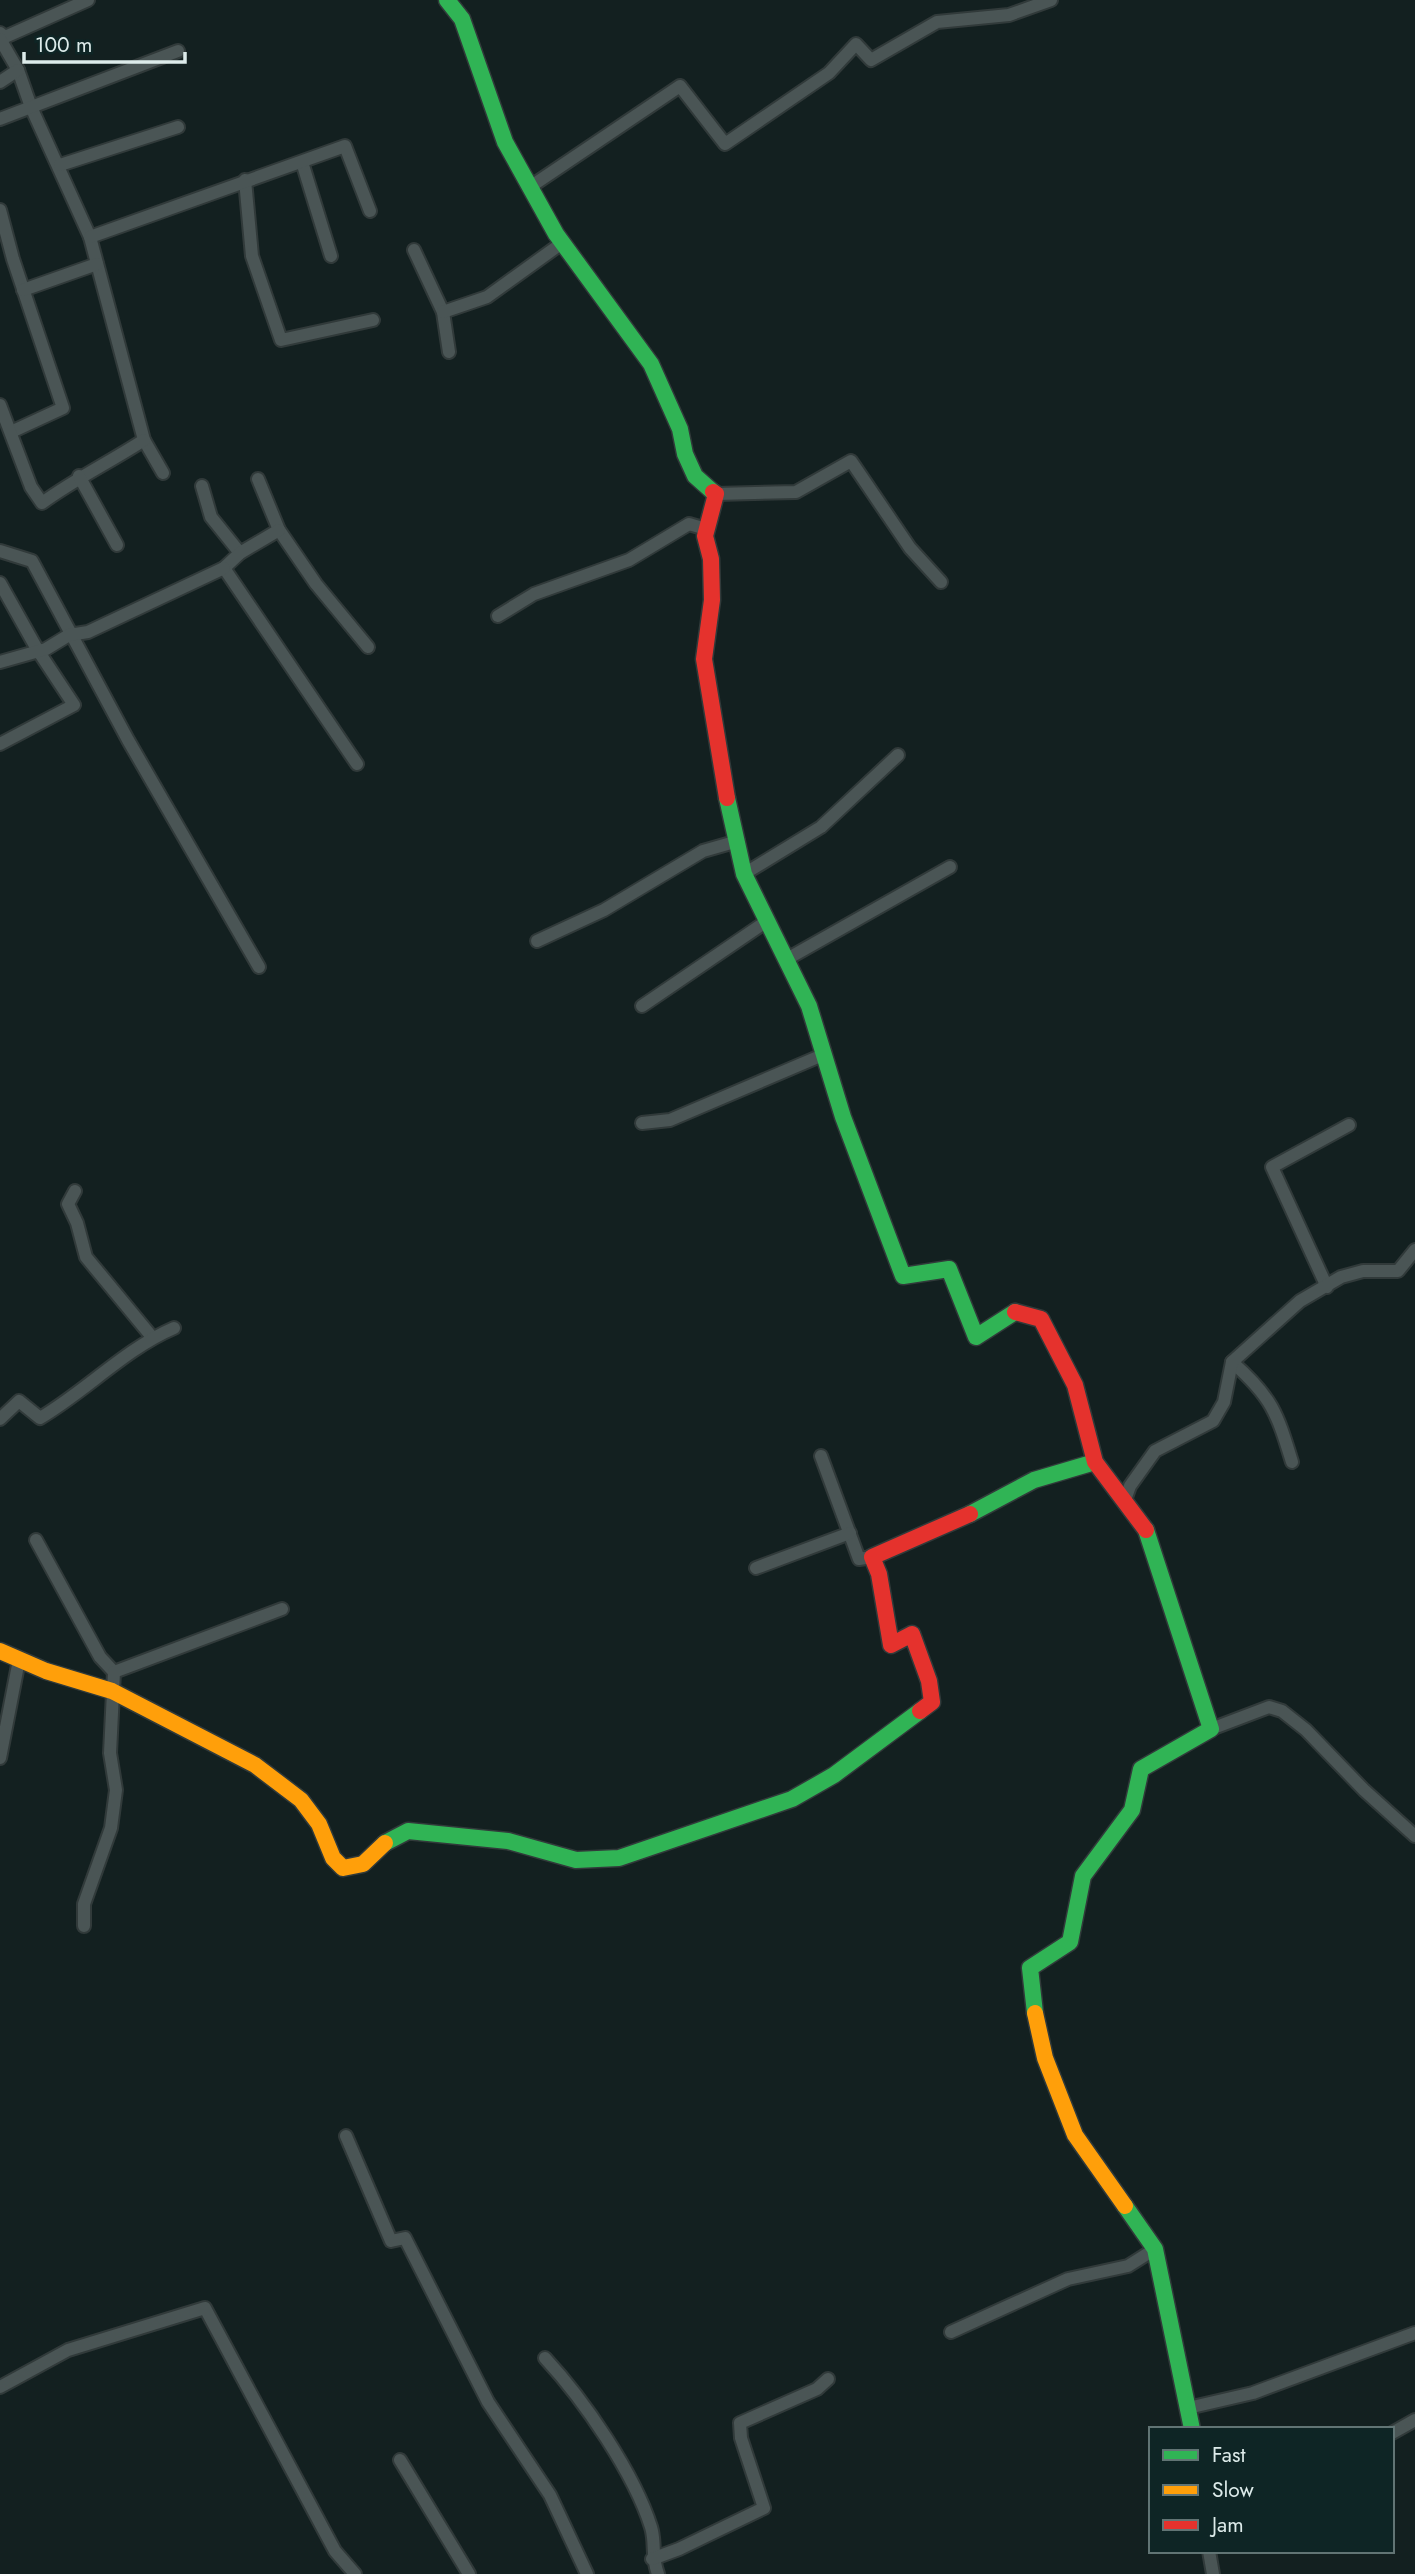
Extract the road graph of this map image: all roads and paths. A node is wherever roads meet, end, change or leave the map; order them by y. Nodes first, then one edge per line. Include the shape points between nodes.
1 (88, 0) edge
2 (447, 0) edge
3 (1051, 0) edge
4 (0, 33) edge
5 (0, 39) edge
6 (178, 51) dead end
7 (18, 70) junction
8 (0, 82) edge
9 (31, 107) junction
10 (0, 119) edge
11 (178, 127) dead end
12 (302, 162) junction
13 (60, 165) junction
14 (245, 180) junction
15 (530, 187) junction
16 (0, 210) edge
17 (370, 211) dead end
18 (90, 237) junction
19 (562, 243) junction
20 (414, 250) dead end
21 (331, 256) dead end
22 (6, 261) edge
23 (97, 264) junction
24 (23, 290) junction
25 (443, 312) junction
26 (373, 320) dead end
27 (449, 352) dead end
28 (0, 405) edge
29 (11, 432) junction
30 (144, 440) junction
31 (163, 473) dead end
32 (79, 477) junction
33 (258, 479) dead end
34 (202, 486) dead end
35 (716, 494) junction
36 (706, 528) junction
37 (279, 530) junction
38 (117, 545) dead end
39 (0, 551) edge
40 (240, 553) junction
41 (224, 568) junction
42 (941, 582) dead end
43 (0, 583) edge
44 (498, 616) dead end
45 (74, 635) junction
46 (368, 647) dead end
47 (37, 649) junction
48 (0, 662) edge
49 (0, 744) edge
50 (898, 755) dead end
51 (358, 764) dead end
52 (738, 841) junction
53 (950, 867) dead end
54 (744, 874) junction
55 (767, 920) junction
56 (537, 942) dead end
57 (787, 959) junction
58 (259, 967) dead end
59 (642, 1006) dead end
60 (825, 1054) junction
61 (642, 1123) dead end
62 (1349, 1125) dead end
63 (75, 1191) dead end
64 (1415, 1250) edge
65 (1327, 1287) junction
66 (174, 1328) dead end
67 (152, 1337) junction
68 (1232, 1363) junction
69 (0, 1419) edge
70 (821, 1456) dead end
71 (1095, 1462) junction
72 (1292, 1462) dead end
73 (1125, 1500) junction
74 (850, 1533) junction
75 (36, 1540) dead end
76 (872, 1557) junction
77 (756, 1568) dead end
78 (282, 1609) dead end
79 (0, 1651) edge
80 (19, 1660) junction
81 (114, 1672) junction
82 (112, 1691) junction
83 (1211, 1729) junction
84 (0, 1758) edge
85 (1415, 1836) edge
86 (84, 1926) dead end
87 (346, 2136) dead end
88 (1155, 2249) junction
89 (951, 2332) dead end
90 (1415, 2333) edge
91 (545, 2358) dead end
92 (828, 2379) dead end
93 (0, 2387) edge
94 (1188, 2409) junction
95 (1415, 2420) edge
96 (1192, 2427) edge
97 (1394, 2432) edge
98 (400, 2460) dead end
99 (1209, 2553) edge
100 (652, 2558) junction
101 (355, 2574) edge
102 (469, 2574) edge
103 (587, 2574) edge
104 (658, 2574) edge
105 (1213, 2574) edge

1 - 4 street via 5,37
2 - 15 street via 462,19 505,142
3 - 15 street via 1010,15 936,22 871,60 856,44 829,73 725,144 680,86
5 - 7 street
6 - 9 street
7 - 8 street
7 - 9 street
9 - 10 street
9 - 13 street
11 - 13 street
12 - 14 street
12 - 17 street via 345,146
12 - 21 street
13 - 18 street
14 - 18 street
14 - 26 street via 252,256 281,340
15 - 19 street
16 - 22 street
18 - 23 street
19 - 25 street via 487,297
19 - 35 street via 651,364 695,476
20 - 25 street
22 - 24 street
23 - 24 street
23 - 30 street
24 - 29 street via 63,408
25 - 27 street
28 - 29 street
29 - 32 street via 31,487 42,503
30 - 31 street
30 - 32 street
32 - 38 street
33 - 37 street
34 - 40 street via 211,517
35 - 36 street
35 - 42 street via 796,492 851,461 910,548
36 - 44 street via 690,524 629,560 534,594
36 - 52 street via 712,600 704,659
37 - 40 street
37 - 46 street
39 - 45 street via 32,561
40 - 41 street
41 - 45 street
41 - 51 street
43 - 47 street
45 - 47 street
45 - 58 street via 128,740
47 - 48 street
47 - 49 street via 74,705
50 - 54 street via 821,827
52 - 54 street
52 - 56 street via 703,850 604,910
53 - 57 street
54 - 55 street
55 - 57 street
55 - 59 street
57 - 60 street
60 - 61 street via 670,1120
60 - 71 street via 843,1117 904,1276 949,1269 976,1337 1017,1311 1041,1319 1075,1385
62 - 65 street via 1272,1167
63 - 67 street via 68,1204 86,1258
64 - 65 street via 1398,1271 1363,1271
65 - 68 street via 1300,1301
66 - 67 street
67 - 69 street via 40,1418 19,1401
68 - 72 street via 1261,1387 1272,1404
68 - 73 street via 1213,1421 1155,1451
70 - 74 street
71 - 73 street
71 - 76 street via 1034,1480
73 - 83 street via 1149,1535
74 - 76 street via 859,1559
74 - 77 street
75 - 81 street via 100,1657
76 - 82 street via 891,1645 912,1634 932,1702 834,1775 792,1799 619,1858 576,1860 508,1841 408,1831 384,1844 363,1864 343,1868 301,1800 215,1741
78 - 81 street
79 - 80 street
80 - 82 street
80 - 84 street
81 - 82 street
82 - 86 street via 110,1752 116,1790 111,1828 84,1904
83 - 85 street via 1269,1707 1282,1712 1307,1730
83 - 88 street via 1142,1769 1132,1810 1083,1876 1070,1942 1030,1968 1045,2058 1075,2135
87 - 103 street via 391,2241 405,2238 488,2402 550,2495
88 - 89 street via 1128,2266 1068,2279
88 - 94 street
90 - 94 street via 1253,2393
91 - 100 street via 570,2384 633,2484 652,2528
92 - 100 street via 817,2389 740,2423 764,2508
93 - 101 street via 68,2350 205,2308 335,2552
94 - 96 street
95 - 97 street
98 - 102 street
99 - 105 street
100 - 104 street

